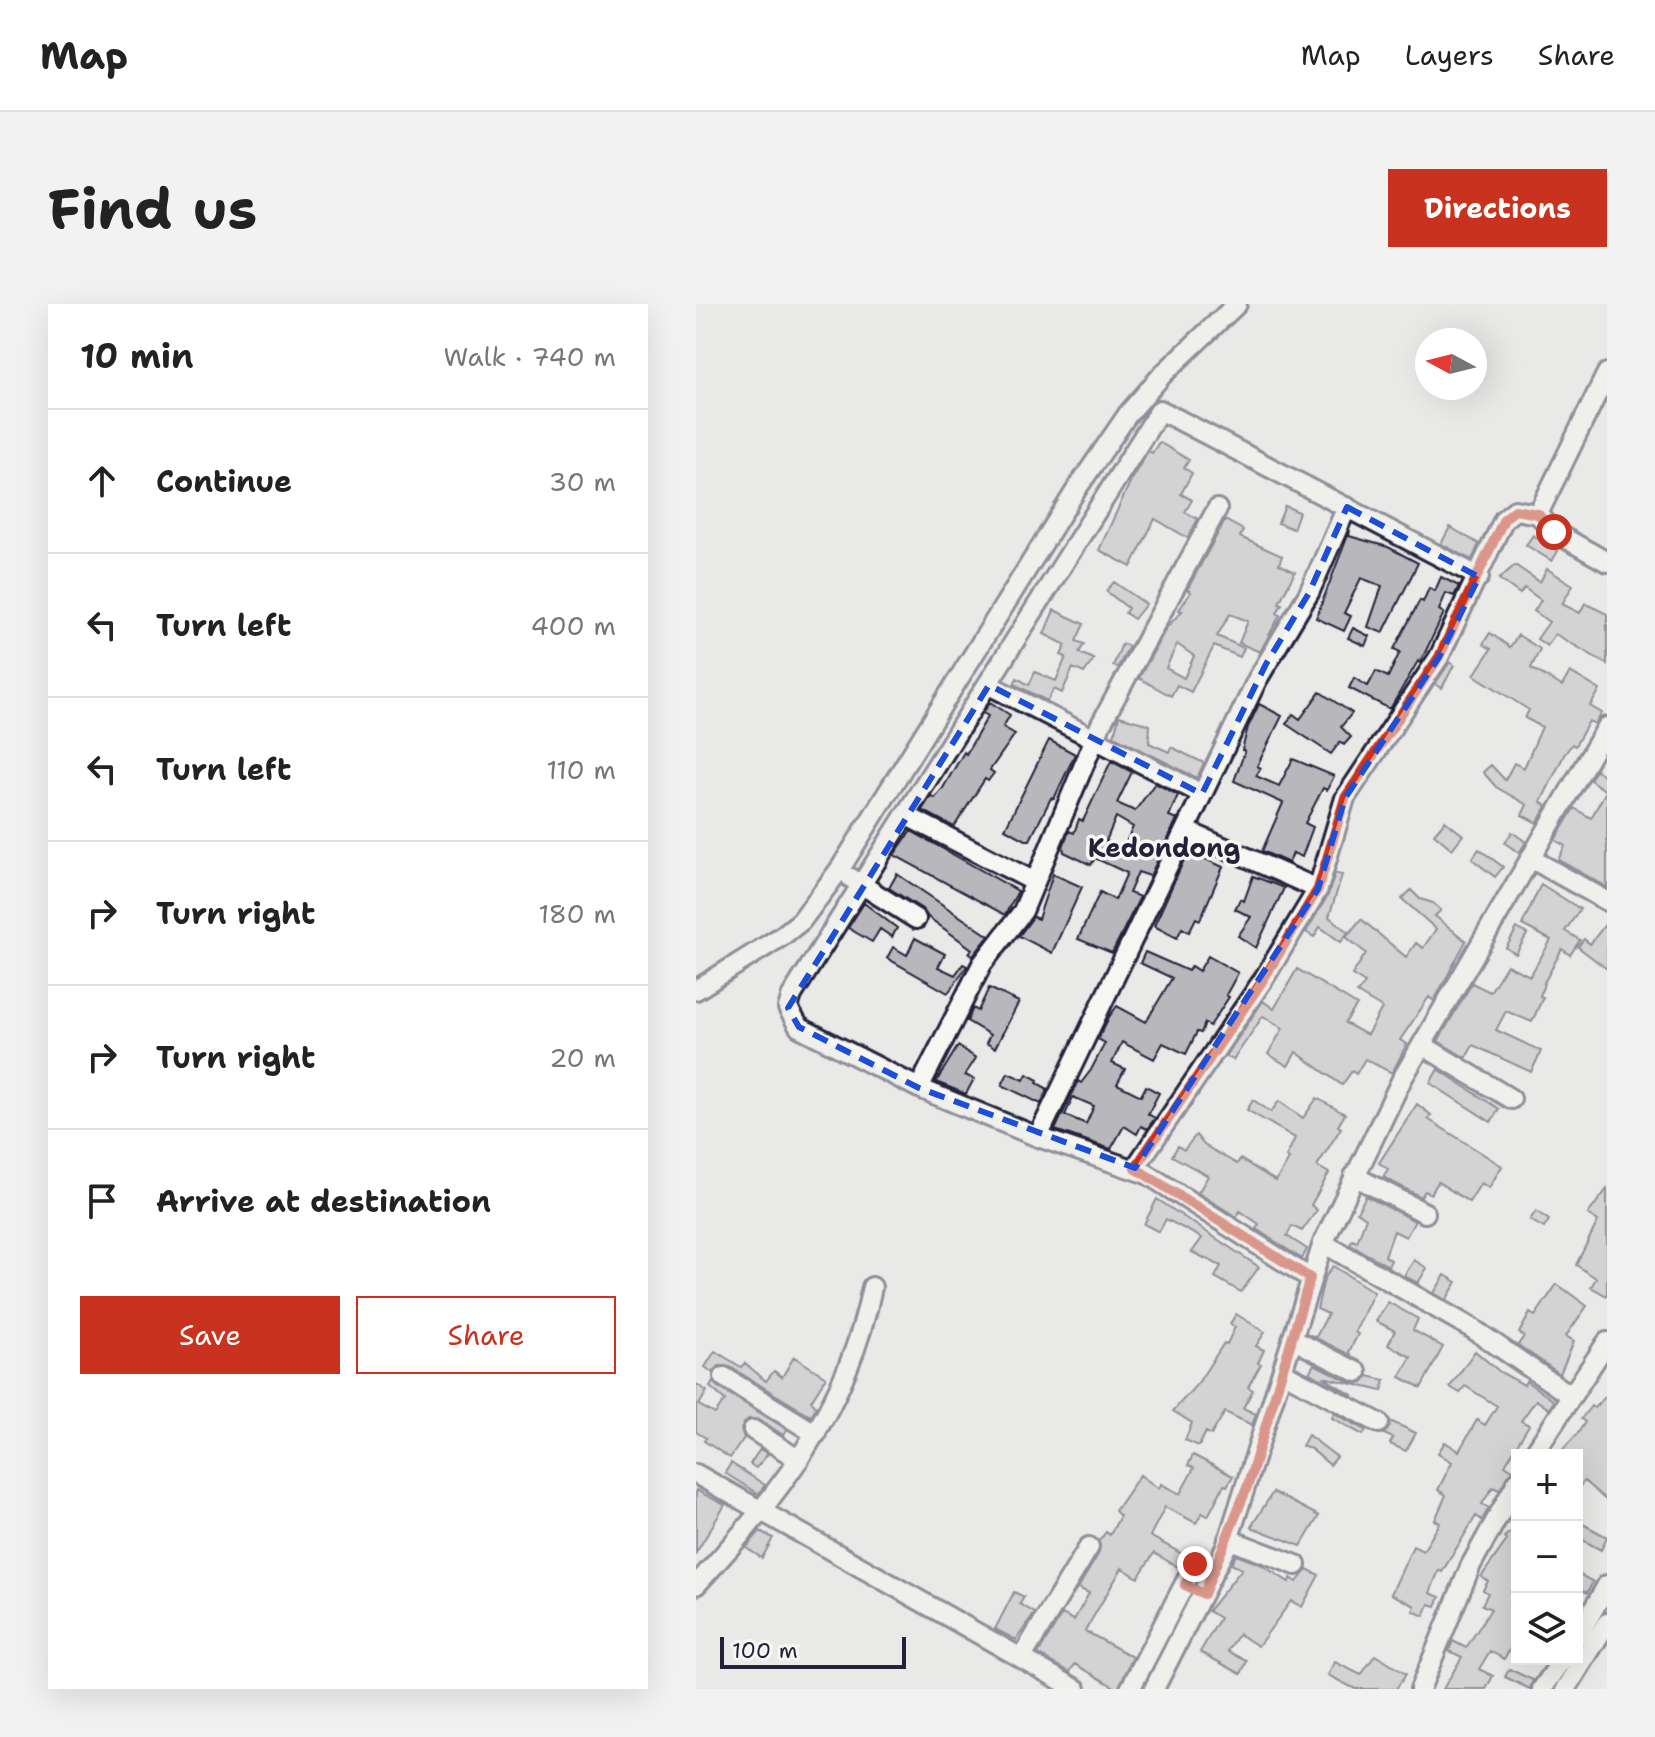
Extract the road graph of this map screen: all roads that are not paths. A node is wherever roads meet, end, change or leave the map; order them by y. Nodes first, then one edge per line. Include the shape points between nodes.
1 (1237, 304) edge
2 (1607, 373) edge
3 (1142, 397) junction
4 (1160, 410) junction
5 (1347, 507) junction
6 (1217, 509) dead end
7 (1528, 512) junction
8 (1607, 562) edge
9 (1479, 577) junction
10 (989, 685) junction
11 (1607, 727) edge
12 (1096, 742) junction
13 (1202, 794) junction
14 (905, 815) junction
15 (1187, 831) junction
16 (1530, 858) junction
17 (840, 869) junction
18 (1035, 882) junction
19 (860, 885) junction
20 (1318, 889) junction
21 (1607, 901) edge
22 (916, 919) dead end
23 (696, 990) edge
24 (1422, 1045) junction
25 (919, 1088) junction
26 (1511, 1099) dead end
27 (1038, 1137) junction
28 (1135, 1168) junction
29 (1354, 1176) junction
30 (1425, 1213) dead end
31 (1323, 1243) junction
32 (1310, 1278) junction
33 (872, 1287) dead end
34 (1292, 1339) junction
35 (1607, 1342) edge
36 (1282, 1372) junction
37 (1357, 1372) dead end
38 (724, 1377) dead end
39 (1570, 1395) junction
40 (1379, 1423) dead end
41 (753, 1430) dead end
42 (816, 1434) junction
43 (1537, 1449) edge
44 (799, 1460) junction
45 (696, 1474) edge
46 (1511, 1493) edge
47 (762, 1511) junction
48 (1228, 1539) junction
49 (1089, 1547) dead end
50 (1195, 1564) dead end
51 (1296, 1565) dead end
52 (696, 1585) edge
53 (1185, 1585) junction
54 (1607, 1585) edge
55 (1204, 1594) junction
56 (1607, 1623) edge
57 (1583, 1627) edge
58 (1159, 1636) junction
59 (1177, 1646) junction
60 (1022, 1657) junction
61 (1559, 1665) edge
62 (1076, 1689) edge
63 (1130, 1689) edge
64 (1154, 1689) edge
65 (1420, 1689) edge
66 (1542, 1689) edge
67 (1566, 1689) edge

1 - 3 street
2 - 7 street
3 - 4 street
3 - 17 street via 1078,487
4 - 5 street
4 - 10 street
5 - 9 street
5 - 13 street via 1309,593 1266,664
6 - 12 street via 1112,702
7 - 8 street
7 - 9 street via 1504,519
9 - 20 street via 1439,657 1345,798
10 - 12 street
10 - 14 street
11 - 16 street
12 - 13 street
12 - 18 street
13 - 15 street
14 - 18 street
14 - 19 street
15 - 20 street
15 - 27 street
16 - 21 street
16 - 24 street
17 - 19 street
17 - 23 street via 801,921
18 - 25 street via 1023,911 975,975
19 - 22 street
19 - 25 street via 788,1008 799,1027
20 - 28 street
24 - 26 street
24 - 29 street
25 - 27 street
27 - 28 street
28 - 32 street
29 - 30 street
29 - 31 street
31 - 32 street
31 - 39 street via 1473,1329
32 - 34 street
33 - 42 street via 851,1368
34 - 36 street
34 - 37 street
35 - 39 street
36 - 40 street
36 - 48 street
38 - 42 street
39 - 43 street
41 - 44 street
42 - 44 street
44 - 47 street
45 - 47 street
46 - 65 street via 1471,1565
47 - 52 street
47 - 60 street
48 - 51 street
48 - 55 street
49 - 60 street
50 - 53 street
53 - 55 street
53 - 58 street
54 - 57 street
55 - 59 street
56 - 67 street
58 - 59 street
58 - 63 street
59 - 64 street
60 - 62 street
61 - 66 street

